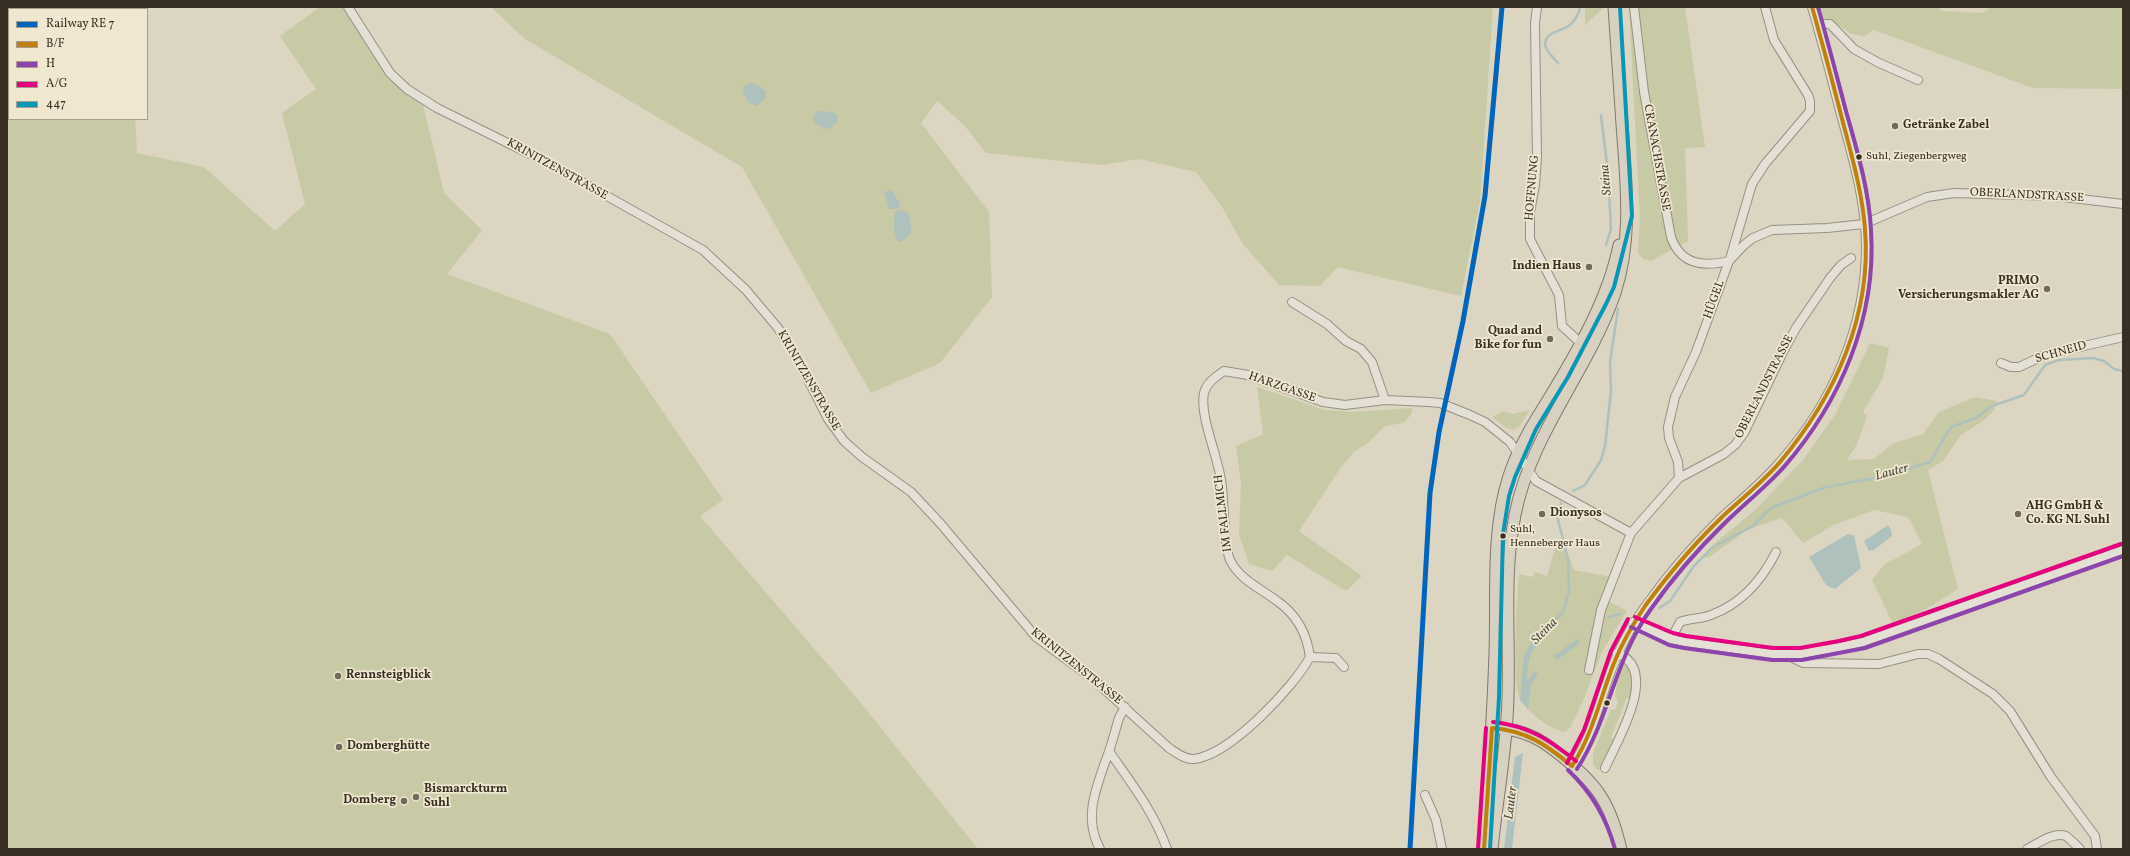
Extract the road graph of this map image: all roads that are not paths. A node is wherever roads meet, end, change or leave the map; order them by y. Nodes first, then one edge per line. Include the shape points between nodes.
1 (348, 7) edge
2 (1537, 7) edge
3 (1614, 7) edge
4 (1634, 7) edge
5 (1765, 7) edge
6 (1812, 7) edge
7 (1817, 24) junction
8 (1918, 80) dead end
9 (2123, 204) edge
10 (1626, 215) junction
11 (1864, 224) junction
12 (1851, 258) dead end
13 (1729, 261) junction
14 (1292, 302) dead end
15 (2123, 337) edge
16 (1580, 343) junction
17 (1590, 349) junction
18 (2001, 363) dead end
19 (1385, 400) junction
20 (1204, 409) joint
21 (1518, 453) junction
22 (1528, 470) junction
23 (1679, 478) junction
24 (1631, 533) junction
25 (2123, 550) edge
26 (1776, 552) dead end
27 (1633, 622) junction
28 (1671, 639) junction
29 (1617, 653) junction
30 (1787, 655) junction
31 (1310, 657) junction
32 (1344, 667) dead end
33 (1589, 670) dead end
34 (1125, 707) junction
35 (1492, 728) junction
36 (1505, 729) junction
37 (1109, 751) junction
38 (1572, 766) junction
39 (1605, 768) dead end
40 (1425, 795) dead end
41 (1100, 849) edge
42 (1167, 849) edge
43 (1442, 849) edge
44 (1484, 849) edge
45 (1492, 849) edge
46 (1621, 849) edge
47 (2028, 849) edge
48 (2080, 849) edge
49 (2097, 849) edge

1 - 34 street, KRINITZENSTRASSE via 390,73 407,89 437,108 550,164 703,250 746,290 778,328 795,354 828,419 844,441 911,492 1036,637
2 - 16 street, HOFFNUNG via 1537,157 1536,185 1530,212 1530,240 1559,295 1562,326
3 - 10 main road
4 - 13 street, CRANACHSTRASSE via 1644,92 1670,237 1674,247 1683,256 1698,263 1712,265
5 - 13 street via 1774,40 1808,95 1810,111 1765,164 1752,184
6 - 7 street
7 - 8 street via 1830,24 1854,49 1879,64
7 - 11 street via 1852,156
9 - 11 street, OBERLANDSTRASSE via 2055,196 1954,193 1920,200
10 - 16 main road via 1608,286
10 - 17 main road via 1626,239 1621,272 1610,307
11 - 13 street, HÜGEL via 1772,230 1753,238
11 - 27 street via 1865,265 1861,309 1852,338 1822,405 1780,462 1676,566
12 - 23 street, OBERLANDSTRASSE via 1830,278 1796,328 1739,439 1724,454
13 - 23 street, HÜGEL via 1696,352 1674,397 1669,417 1669,438 1678,462
14 - 19 street via 1361,349 1372,362
15 - 18 street, SCHNEID via 2045,355 2019,367 2011,368
16 - 17 street, HOFFNUNG
16 - 21 main road
17 - 22 main road
19 - 20 street, HARZGASSE via 1345,405 1323,402 1248,375 1224,371 1212,379 1204,392
19 - 21 street, HARZGASSE via 1440,403 1485,422 1500,432
20 - 31 street, IM FALLMICH via 1222,486 1229,559 1240,574 1290,611 1303,630
21 - 22 street, HARZGASSE
21 - 35 main road via 1503,496 1498,533
22 - 24 street, HARZGASSE via 1540,484
22 - 36 main road via 1514,517
23 - 24 street, OBERLANDSTRASSE
24 - 33 street, OBERLANDSTRASSE via 1601,610
25 - 30 street via 1862,642
26 - 28 street via 1756,584 1738,600 1710,616 1680,622
27 - 28 street
27 - 29 street
28 - 30 street
29 - 38 street via 1590,732
29 - 39 street via 1627,657 1631,664 1637,692
30 - 49 street via 1796,661 1810,663 1879,664 1918,654 1928,654 1939,659 1994,694 2010,711 2051,777 2095,836
31 - 32 street via 1336,658
31 - 34 street, KRINITZENSTRASSE via 1304,668 1254,723 1236,738 1208,755 1194,759 1182,757 1169,748
34 - 37 street
35 - 36 main road
35 - 44 main road
36 - 38 main road via 1531,736
36 - 45 main road
37 - 41 street via 1091,808 1093,837
37 - 42 street via 1146,803
38 - 46 main road via 1600,795 1612,818
40 - 43 street via 1436,820
47 - 48 street via 2048,838 2065,836

